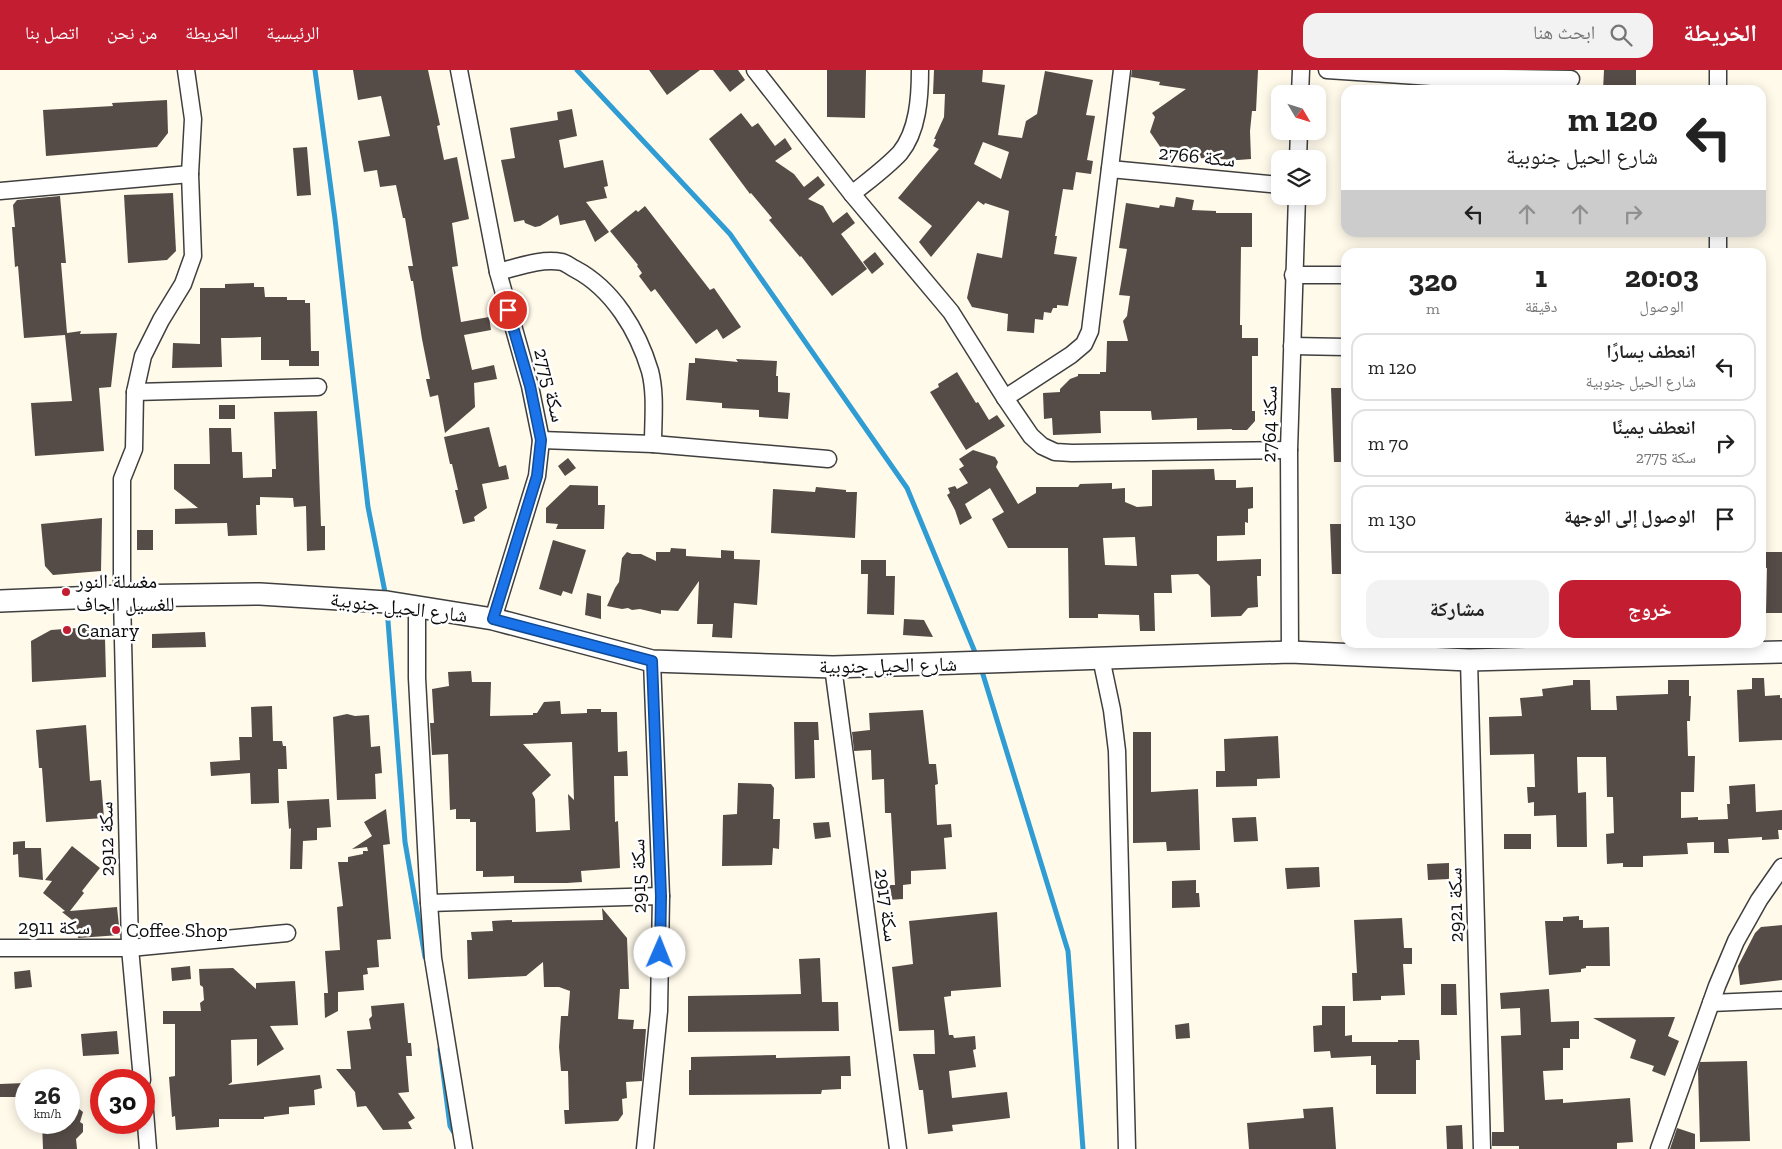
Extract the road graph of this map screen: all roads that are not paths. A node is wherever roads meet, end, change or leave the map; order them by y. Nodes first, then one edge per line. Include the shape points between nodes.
1 (186, 70) edge
2 (458, 70) edge
3 (756, 70) edge
4 (920, 70) edge
5 (1122, 70) edge
6 (1301, 70) edge
7 (1327, 70) edge
8 (1718, 70) edge
9 (1571, 79) dead end
10 (1300, 85) edge
11 (1718, 85) edge
12 (1110, 169) junction
13 (190, 174) junction
14 (1271, 184) edge
15 (0, 191) edge
16 (852, 194) junction
17 (1297, 205) edge
18 (498, 272) junction
19 (1293, 275) junction
20 (1341, 275) edge
21 (1292, 346) junction
22 (1341, 347) edge
23 (318, 388) dead end
24 (136, 392) junction
25 (1005, 398) junction
26 (541, 440) junction
27 (653, 444) junction
28 (1290, 450) junction
29 (828, 459) dead end
30 (122, 596) junction
31 (0, 601) edge
32 (418, 607) junction
33 (493, 619) junction
34 (1734, 648) edge
35 (1290, 652) junction
36 (1782, 652) edge
37 (1102, 658) junction
38 (1469, 660) junction
39 (652, 661) junction
40 (833, 667) junction
41 (1782, 867) edge
42 (661, 896) junction
43 (429, 904) junction
44 (287, 933) dead end
45 (0, 948) edge
46 (130, 948) junction
47 (1782, 1000) edge
48 (1710, 1003) junction
49 (141, 1069) edge
50 (147, 1134) edge
51 (148, 1149) edge
52 (464, 1149) edge
53 (644, 1149) edge
54 (898, 1149) edge
55 (1127, 1149) edge
56 (1482, 1149) edge
57 (1659, 1149) edge

1 - 13 street, سكة 2912 via 192,119
2 - 18 street, سكة 2775
3 - 16 street
4 - 16 street via 920,97 912,131 900,152
5 - 12 street
6 - 10 street
7 - 9 street via 1432,77
8 - 11 street
12 - 14 street, سكة 2766
12 - 25 street via 1090,331 1084,344 1071,355
13 - 15 street
13 - 24 street, سكة 2912 via 193,256 183,284 144,356
16 - 25 street via 952,312
17 - 19 street, سكة 2764
18 - 26 street, سكة 2775 via 530,386
18 - 27 street via 542,262 562,262 586,274 610,296 638,341 650,372
19 - 20 street
19 - 21 street, سكة 2764
21 - 22 street
21 - 28 street, سكة 2764
23 - 24 street
24 - 30 street, سكة 2912 via 134,449 122,479
25 - 28 street via 1031,436 1055,452
26 - 27 street
26 - 33 street, سكة 2775 via 537,476
27 - 29 street
28 - 35 street, سكة 2764
30 - 31 street, شارع الحيل جنوبية
30 - 32 street, شارع الحيل جنوبية via 260,594
30 - 46 street, سكة 2912
32 - 33 street, شارع الحيل جنوبية
32 - 43 street via 417,678
33 - 39 street, شارع الحيل جنوبية
34 - 36 street, شارع الحيل جنوبية
34 - 38 street, شارع الحيل جنوبية
35 - 37 street, شارع الحيل جنوبية
35 - 38 street, شارع الحيل جنوبية
37 - 40 street, شارع الحيل جنوبية
37 - 55 street via 1117,752
38 - 56 street, سكة 2921
39 - 40 street, شارع الحيل جنوبية
39 - 42 street, سكة 2915
40 - 54 street, سكة 2917
41 - 48 street via 1736,941
42 - 43 street
42 - 53 street, سكة 2915 via 659,1011
43 - 52 street via 433,958
44 - 46 street, سكة 2911
45 - 46 street, سكة 2911
46 - 49 street, سكة 2912
47 - 48 street
48 - 57 street
50 - 51 street

